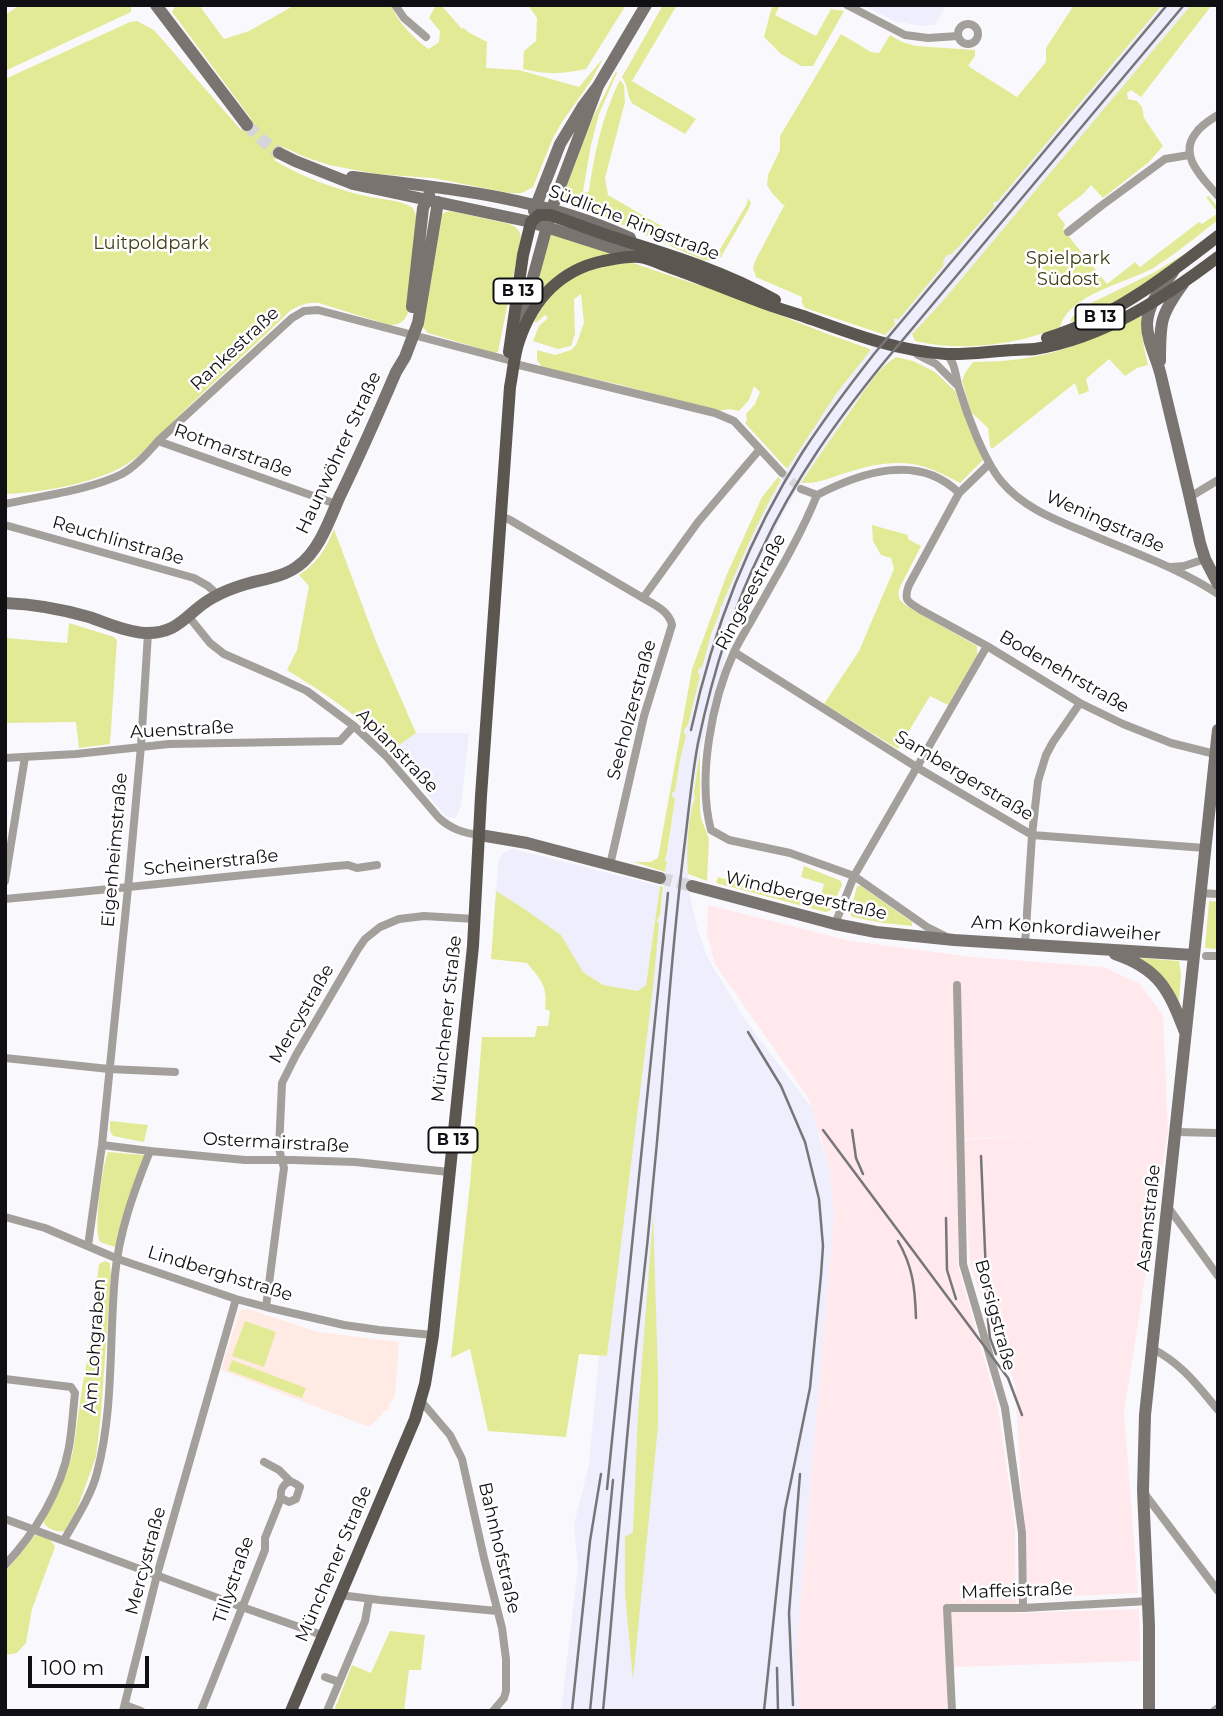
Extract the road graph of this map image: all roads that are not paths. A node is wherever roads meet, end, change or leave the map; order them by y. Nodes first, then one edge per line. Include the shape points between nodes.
1 (156, 5) edge
2 (396, 5) edge
3 (646, 5) edge
4 (847, 5) edge
5 (958, 36) dead end
6 (426, 37) dead end
7 (598, 86) junction
8 (1218, 115) edge
9 (247, 125) tunnel mouth
10 (279, 153) tunnel mouth
11 (1189, 155) junction
12 (321, 171) junction
13 (1218, 196) edge
14 (432, 198) junction
15 (537, 205) junction
16 (549, 216) junction
17 (531, 222) junction
18 (1068, 232) dead end
19 (1218, 236) edge
20 (641, 257) junction
21 (1218, 257) edge
22 (1175, 269) junction
23 (1185, 281) junction
24 (1152, 302) junction
25 (802, 316) junction
26 (410, 335) junction
27 (519, 342) junction
28 (904, 349) junction
29 (1017, 349) junction
30 (946, 354) junction
31 (967, 361) junction
32 (511, 362) junction
33 (1160, 372) junction
34 (958, 383) junction
35 (159, 441) junction
36 (760, 449) junction
37 (989, 464) junction
38 (782, 473) tunnel mouth
39 (1218, 480) edge
40 (801, 489) tunnel mouth
41 (958, 493) junction
42 (817, 495) junction
43 (1190, 497) junction
44 (5, 504) edge
45 (336, 505) junction
46 (501, 516) junction
47 (5, 525) edge
48 (1205, 559) junction
49 (1168, 567) junction
50 (1218, 584) edge
51 (1218, 594) edge
52 (218, 595) junction
53 (643, 598) junction
54 (5, 603) edge
55 (189, 617) junction
56 (148, 633) junction
57 (987, 646) junction
58 (734, 652) junction
59 (1080, 703) junction
60 (354, 726) junction
61 (1218, 730) edge
62 (141, 746) junction
63 (1215, 754) junction
64 (25, 757) junction
65 (5, 758) edge
66 (918, 768) junction
67 (711, 830) joint
68 (480, 835) junction
69 (1032, 835) junction
70 (1205, 848) junction
71 (377, 865) dead end
72 (610, 865) junction
73 (854, 876) junction
74 (660, 878) tunnel mouth
75 (5, 881) edge
76 (692, 886) tunnel mouth
77 (128, 888) junction
78 (1200, 893) junction
79 (1218, 894) edge
80 (5, 899) edge
81 (475, 919) junction
82 (835, 924) junction
83 (954, 940) junction
84 (1024, 944) junction
85 (1098, 948) junction
86 (1200, 955) junction
87 (1218, 956) edge
88 (957, 985) dead end
89 (1186, 1034) junction
90 (5, 1058) edge
91 (109, 1069) junction
92 (175, 1072) dead end
93 (1176, 1132) junction
94 (1218, 1133) edge
95 (102, 1145) junction
96 (150, 1151) junction
97 (282, 1160) junction
98 (449, 1172) junction
99 (1168, 1207) junction
100 (5, 1217) edge
101 (88, 1247) junction
102 (118, 1259) junction
103 (1218, 1276) edge
104 (236, 1298) junction
105 (266, 1307) junction
106 (433, 1335) junction
107 (1153, 1349) junction
108 (5, 1379) edge
109 (421, 1401) junction
110 (1218, 1410) edge
111 (264, 1462) dead end
112 (290, 1481) junction
113 (1143, 1490) junction
114 (281, 1499) junction
115 (5, 1518) edge
116 (34, 1529) junction
117 (64, 1540) junction
118 (5, 1565) edge
119 (157, 1575) junction
120 (1218, 1591) edge
121 (340, 1595) junction
122 (369, 1599) junction
123 (1149, 1601) junction
124 (242, 1607) junction
125 (1023, 1608) junction
126 (498, 1611) junction
127 (322, 1635) junction
128 (325, 1677) dead end
129 (339, 1682) junction
130 (124, 1708) edge
131 (141, 1711) edge
132 (201, 1711) edge
133 (291, 1711) edge
134 (327, 1711) edge
135 (493, 1711) edge
136 (953, 1711) edge
137 (1149, 1711) edge

1 - 9 street
2 - 6 street
3 - 7 street
4 - 5 street via 905,35
7 - 15 street, Münchener Straße via 560,144
7 - 16 street, Münchener Straße
8 - 11 street via 1194,135
10 - 12 street
11 - 13 street
11 - 18 street via 1165,159
12 - 14 street via 419,201
12 - 14 street via 418,185
14 - 15 street, Südliche Ringstraße
14 - 17 street, Südliche Ringstraße
14 - 26 street, Haunwöhrer Straße via 418,323
15 - 16 street, Südliche Ringstraße
15 - 17 street, Münchener Straße
16 - 17 main road via 539,215
16 - 20 street, Südliche Ringstraße
16 - 25 main road, Südliche Ringstraße / B 13 via 729,278
16 - 27 street, Münchener Straße / B 13
17 - 32 main road, Münchener Straße / B 13
19 - 22 main road, Südliche Ringstraße / B 13
20 - 25 main road, Südliche Ringstraße / B 13
20 - 27 main road, B 13 via 612,259 572,271 537,304
21 - 23 main road, Südliche Ringstraße / B 13
22 - 24 street
22 - 29 main road, Südliche Ringstraße / B 13 via 1110,312
23 - 24 main road, Südliche Ringstraße / B 13
23 - 33 street via 1160,326
24 - 29 main road, Südliche Ringstraße / B 13 via 1083,336 1032,350
24 - 33 street via 1147,326
25 - 28 main road, Südliche Ringstraße / B 13
26 - 32 street, Rankestraße
26 - 35 street, Rankestraße via 318,310 304,311
26 - 45 street, Haunwöhrer Straße via 405,357
27 - 32 main road, Münchener Straße / B 13
28 - 30 main road, Südliche Ringstraße / B 13
28 - 34 street, Weningstraße via 936,364
29 - 31 main road, Südliche Ringstraße / B 13
30 - 31 main road, Südliche Ringstraße / B 13
30 - 34 street, Weningstraße
31 - 34 street
32 - 36 street via 715,413 734,421
32 - 46 main road, Münchener Straße / B 13
33 - 43 street
34 - 37 street, Weningstraße
35 - 44 street, Rankestraße via 122,473
35 - 45 street, Rotmarstraße
36 - 38 street
36 - 53 street
37 - 41 street
37 - 49 street, Weningstraße via 1015,496 1040,513
39 - 43 street
40 - 42 street
41 - 42 street via 939,478 900,469 856,477
41 - 57 street, Bodenehrstraße via 906,598
42 - 58 street, Ringseestraße via 801,533
43 - 48 street
45 - 52 street, Haunwöhrer Straße via 300,565
46 - 53 street
46 - 68 main road, Münchener Straße / B 13
47 - 52 street, Reuchlinstraße via 194,578
48 - 49 street
48 - 50 street
49 - 51 street, Weningstraße
52 - 55 street, Haunwöhrer Straße
53 - 72 street, Seeholzerstraße via 665,612 672,625 644,716
54 - 56 street via 54,608
55 - 56 street, Haunwöhrer Straße via 172,628
55 - 60 street, Apianstraße via 224,654 307,691
56 - 62 street, Eigenheimstraße
57 - 59 street, Bodenehrstraße
57 - 66 street
58 - 66 street, Sambergerstraße
58 - 67 street, Ringseestraße via 708,748 705,780
59 - 63 street, Bodenehrstraße via 1146,734
59 - 69 street via 1046,755
60 - 62 street, Auenstraße via 340,741
60 - 68 street, Apianstraße via 447,825
61 - 63 street, Asamstraße
62 - 64 street, Auenstraße
62 - 77 street, Eigenheimstraße
63 - 70 street, Asamstraße
64 - 65 street, Auenstraße
64 - 75 street
66 - 69 street, Sambergerstraße
66 - 73 street
67 - 73 street, Am Konkordiaweiher via 729,840 790,853
68 - 72 street
68 - 81 main road, Münchener Straße / B 13
69 - 70 street, Sambergerstraße
69 - 84 street
70 - 78 street, Asamstraße
71 - 77 street, Scheinerstraße
72 - 74 street
73 - 82 street
73 - 83 street, Am Konkordiaweiher via 927,927
76 - 82 street, Windbergerstraße
77 - 80 street, Scheinerstraße
77 - 91 street, Eigenheimstraße
78 - 79 street
78 - 86 street, Asamstraße
81 - 97 street, Mercystraße via 411,916 380,927 365,939 285,1074
81 - 98 main road, Münchener Straße / B 13
82 - 83 street, Windbergerstraße
83 - 84 street, Am Konkordiaweiher
84 - 85 street, Am Konkordiaweiher
85 - 86 street, Am Konkordiaweiher
85 - 89 street via 1138,963 1162,984
86 - 87 street
86 - 89 street, Asamstraße
88 - 125 street, Borsigstraße via 963,1264 1005,1408 1022,1533
89 - 93 street, Asamstraße
90 - 91 street
91 - 92 street
91 - 95 street
93 - 94 street
93 - 99 street, Asamstraße
95 - 96 street, Ostermairstraße
95 - 101 street
96 - 97 street, Ostermairstraße
96 - 102 street, Am Lohgraben via 134,1192
97 - 98 street, Ostermairstraße
97 - 105 street, Mercystraße
98 - 106 main road, Münchener Straße / B 13
99 - 103 street
99 - 107 street, Asamstraße
100 - 101 street, Lindberghstraße
101 - 102 street, Lindberghstraße
102 - 104 street, Lindberghstraße
102 - 117 street, Am Lohgraben via 103,1446 96,1475
104 - 105 street, Lindberghstraße
104 - 119 street, Mercystraße
105 - 106 street, Lindberghstraße via 344,1325
106 - 109 main road, Münchener Straße / B 13
107 - 110 street via 1187,1372
107 - 113 street, Asamstraße
108 - 116 street, Am Lohgraben via 71,1387 75,1393 65,1465
109 - 121 main road, Münchener Straße / B 13
109 - 126 street, Bahnhofstraße via 450,1435 462,1458
111 - 112 street
112 - 114 street, Tillystraße via 282,1487
112 - 114 street, Tillystraße via 300,1487 296,1499
113 - 120 street
113 - 123 street, Asamstraße
114 - 124 street, Tillystraße
115 - 116 street
116 - 117 street
116 - 118 street, Am Lohgraben
117 - 119 street
119 - 124 street
119 - 130 street, Mercystraße
121 - 122 street
121 - 127 main road, Münchener Straße / B 13
122 - 126 street
122 - 129 street via 365,1621
123 - 125 street, Maffeistraße
123 - 137 street, Asamstraße
124 - 127 street
124 - 132 street, Tillystraße
125 - 136 street, Maffeistraße via 947,1608
126 - 135 street, Bahnhofstraße via 507,1679 504,1698
127 - 133 main road, Münchener Straße / B 13
128 - 129 street
129 - 134 street
130 - 131 street

